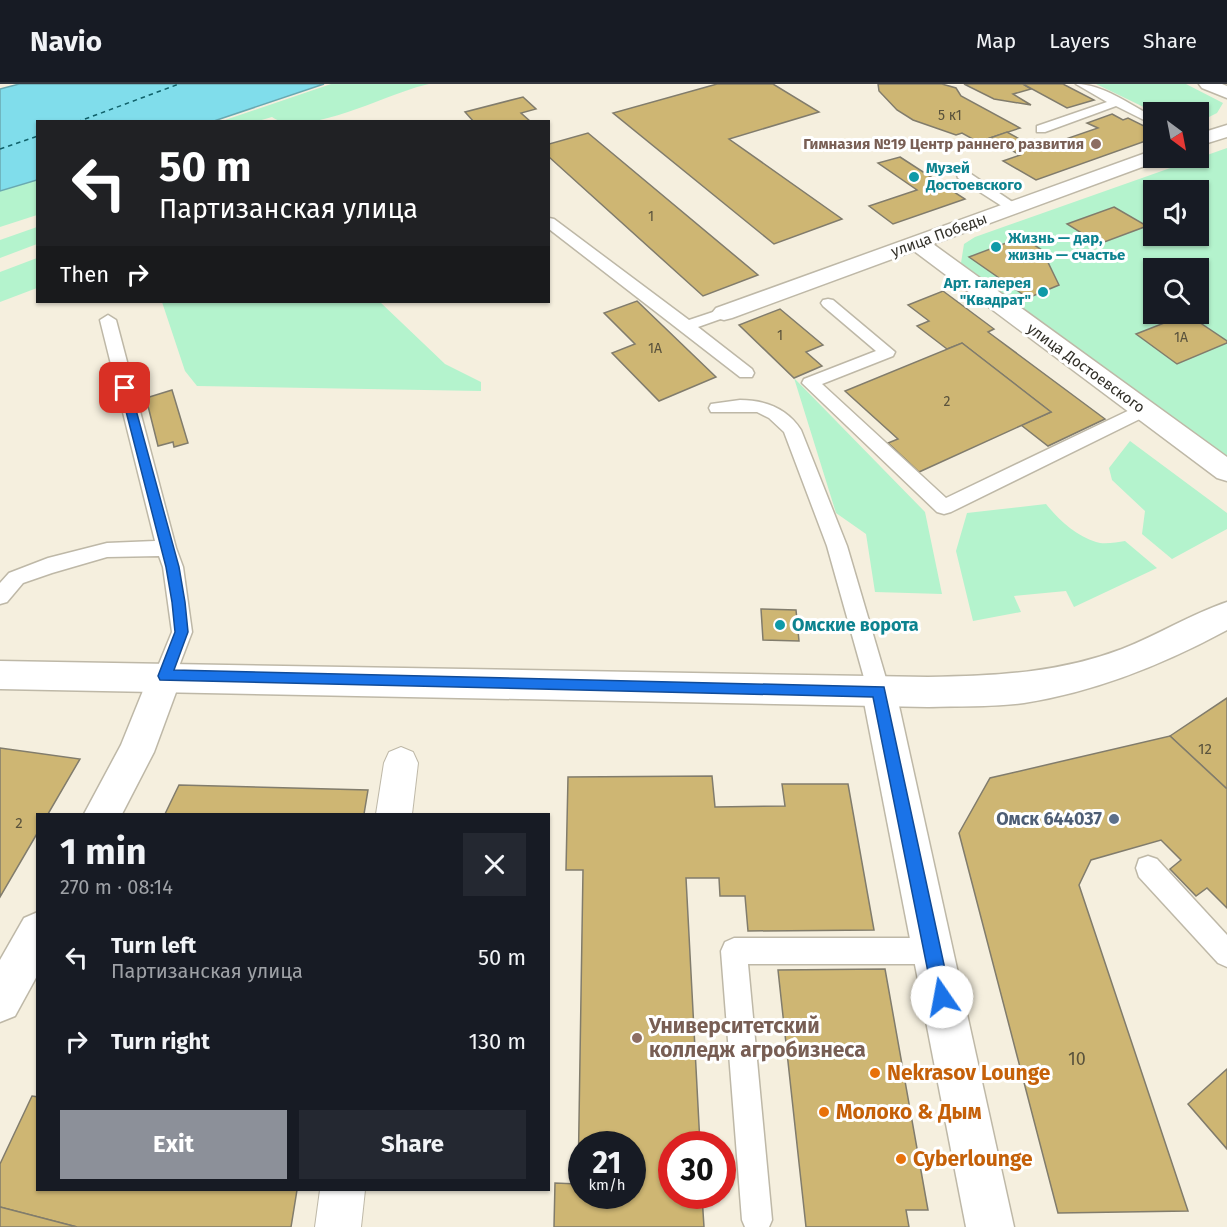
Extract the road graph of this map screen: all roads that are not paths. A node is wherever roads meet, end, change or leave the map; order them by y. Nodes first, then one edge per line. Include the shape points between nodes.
1 (1082, 84) edge
2 (1208, 84) edge
3 (1227, 93) edge
4 (1117, 102) junction
5 (1143, 116) edge
6 (1041, 129) dead end
7 (1227, 130) edge
8 (1209, 136) edge
9 (1143, 160) edge
10 (963, 175) dead end
11 (1013, 207) junction
12 (550, 223) edge
13 (917, 243) junction
14 (828, 303) dead end
15 (724, 313) joint
16 (108, 320) dead end
17 (687, 326) junction
18 (746, 373) dead end
19 (717, 408) dead end
20 (1144, 410) junction
21 (1227, 471) edge
22 (166, 548) junction
23 (0, 596) edge
24 (1227, 615) edge
25 (0, 675) edge
26 (165, 676) junction
27 (879, 692) junction
28 (401, 763) dead end
29 (103, 813) edge
30 (394, 813) edge
31 (1148, 868) dead end
32 (36, 936) edge
33 (932, 951) junction
34 (1227, 954) edge
35 (0, 1001) edge
36 (343, 1191) edge
37 (757, 1220) dead end
38 (338, 1227) edge
39 (990, 1227) edge

1 - 4 lane
2 - 3 street
4 - 5 lane
4 - 6 lane
7 - 8 street
9 - 11 street, улица Победы
10 - 11 lane
11 - 13 street, улица Победы
12 - 17 lane
13 - 15 street, улица Победы
13 - 20 street, улица Достоевского
14 - 20 lane via 887,352 810,383 944,507
15 - 17 lane
16 - 22 lane
17 - 18 lane
19 - 27 lane via 764,407 781,417 792,430 837,546
20 - 21 street, улица Достоевского
22 - 23 lane via 107,550 48,566 16,578
22 - 26 lane via 182,632
24 - 27 street via 1152,652 1077,678 1022,688
25 - 26 street
26 - 27 street
26 - 29 street via 136,752
27 - 33 street
28 - 30 street
31 - 34 lane
32 - 35 street
33 - 37 lane via 734,951
33 - 39 street
36 - 38 street

